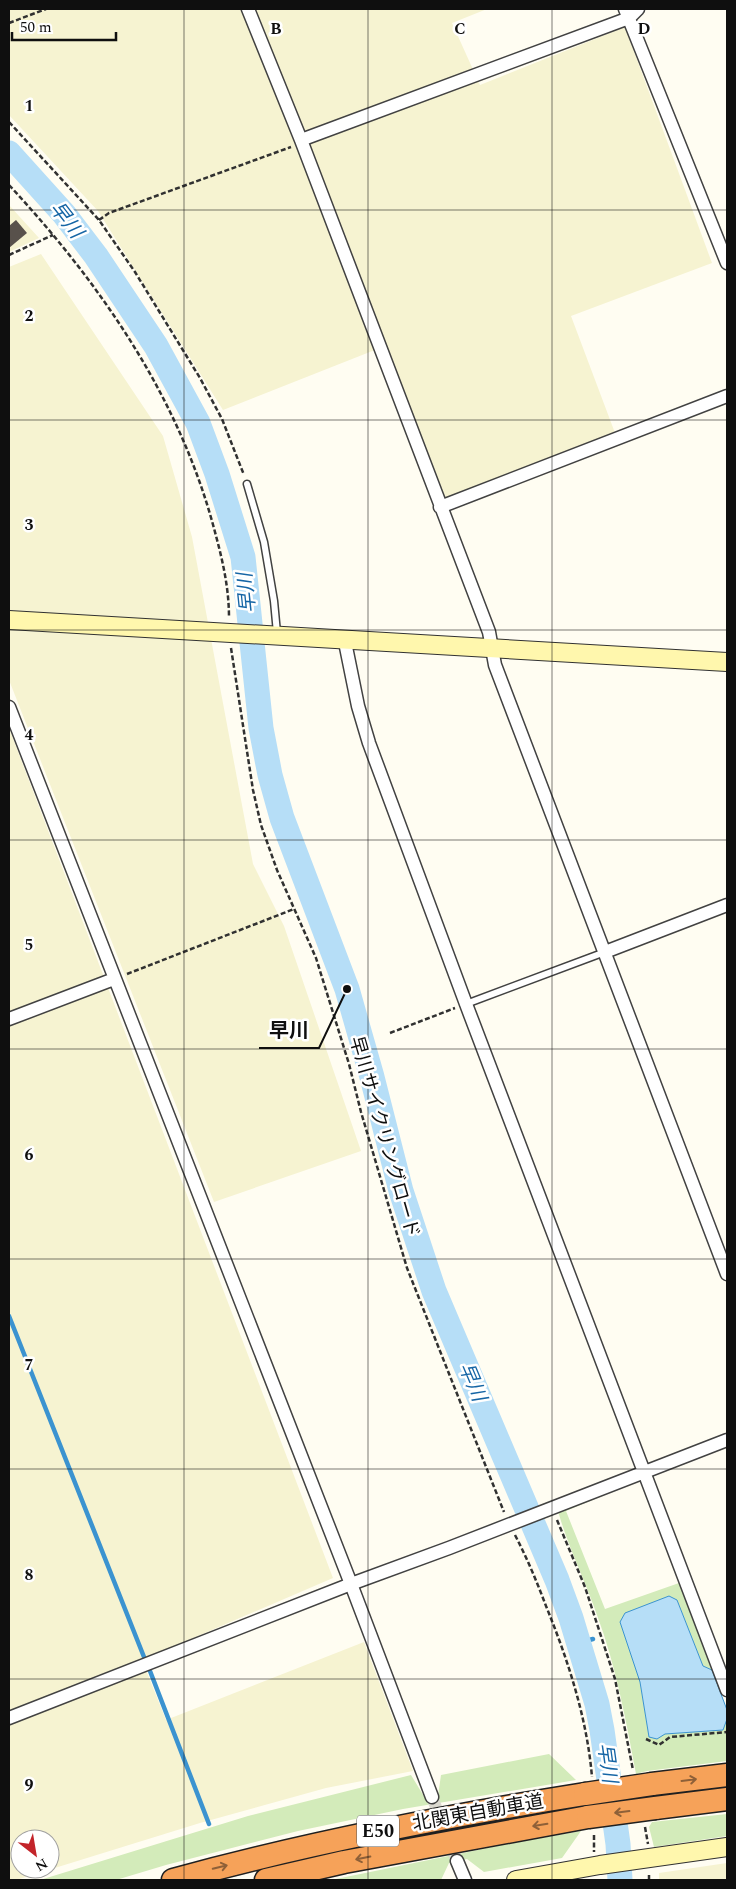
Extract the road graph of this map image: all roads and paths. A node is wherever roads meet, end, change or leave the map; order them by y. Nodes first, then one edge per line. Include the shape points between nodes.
1 (46, 9) edge
2 (248, 9) edge
3 (630, 12) edge
4 (9, 23) edge
5 (9, 122) edge
6 (301, 140) junction
7 (9, 184) edge
8 (99, 220) junction
9 (53, 235) junction
10 (10, 254) edge
11 (727, 263) edge
12 (727, 396) edge
13 (247, 484) joint
14 (440, 507) junction
15 (9, 620) edge
16 (231, 632) junction
17 (275, 635) junction
18 (346, 639) junction
19 (492, 648) junction
20 (727, 662) edge
21 (9, 707) edge
22 (727, 905) edge
23 (294, 908) junction
24 (605, 952) junction
25 (114, 979) junction
26 (466, 1004) junction
27 (9, 1019) edge
28 (390, 1033) dead end
29 (727, 1274) edge
30 (727, 1440) edge
31 (643, 1472) junction
32 (552, 1508) junction
33 (509, 1522) junction
34 (351, 1584) junction
35 (727, 1690) edge
36 (9, 1718) edge
37 (727, 1732) edge
38 (646, 1739) dead end
39 (727, 1775) edge
40 (643, 1780) junction
41 (589, 1789) junction
42 (432, 1797) tunnel mouth
43 (727, 1799) edge
44 (649, 1815) junction
45 (591, 1824) junction
46 (595, 1840) dead end
47 (727, 1847) edge
48 (646, 1859) junction
49 (457, 1861) tunnel mouth
50 (173, 1880) edge
51 (266, 1880) edge
52 (465, 1880) edge
53 (516, 1880) edge
54 (649, 1880) edge

1 - 4 path
2 - 6 street
3 - 6 street
3 - 11 street
5 - 8 path
6 - 8 path via 293,146 109,213
6 - 14 street
7 - 9 path, 早川サイクリングロード
8 - 13 path via 200,378 222,419
9 - 10 path
9 - 16 path, 早川サイクリングロード via 86,275 138,351 181,434 202,485 223,565
12 - 14 street
13 - 17 lane via 264,542 274,601
14 - 19 street via 489,632
15 - 16 street
16 - 17 street
16 - 23 path, 早川サイクリングロード via 253,790 261,825
17 - 18 street
18 - 19 street
18 - 26 street via 363,724
19 - 20 street
19 - 24 street via 495,665
21 - 25 street
22 - 24 street
23 - 25 path
23 - 33 path, 早川サイクリングロード via 316,958 407,1268
24 - 26 lane
24 - 29 street
25 - 27 street
25 - 34 street
26 - 28 path
26 - 31 street
30 - 31 street
31 - 32 street
31 - 35 street
32 - 33 street
32 - 40 path via 585,1587
33 - 34 street
33 - 41 path, 早川サイクリングロード via 527,1558 569,1668 587,1741
34 - 36 street
34 - 42 street
37 - 38 path via 670,1737 659,1745
40 -> 39 highway, 北関東自動車道 / E50
40 - 41 highway, 北関東自動車道 / E50, bridge
50 -> 41 highway, 北関東自動車道 / E50 via 336,1839
43 - 44 highway, 北関東自動車道 / E50
44 -> 45 highway, 北関東自動車道 / E50, bridge
44 - 48 path
45 - 46 path
45 -> 51 highway, 北関東自動車道 / E50 via 344,1862
47 - 48 street
48 - 53 street
48 - 54 path
49 - 52 street

